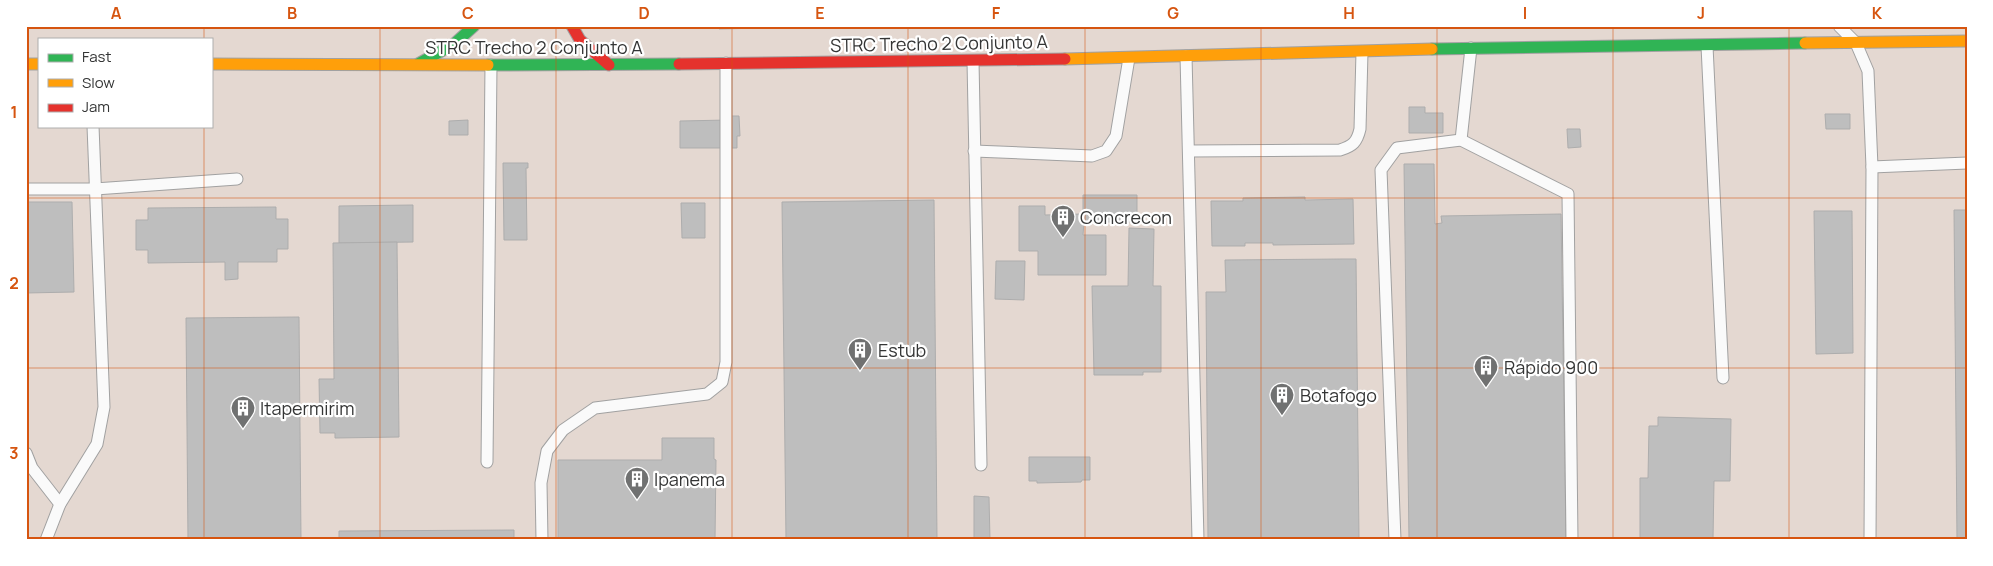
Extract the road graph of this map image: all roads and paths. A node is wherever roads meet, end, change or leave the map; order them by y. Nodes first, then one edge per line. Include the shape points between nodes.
1 (474, 26) edge
2 (572, 26) edge
3 (1839, 26) edge
4 (1967, 41) edge
5 (1856, 43) junction
6 (1707, 46) junction
7 (1471, 48) junction
8 (1362, 52) junction
9 (1186, 56) junction
10 (1129, 57) junction
11 (973, 61) junction
12 (726, 63) junction
13 (212, 64) edge
14 (417, 65) junction
15 (491, 65) junction
16 (609, 65) junction
17 (93, 128) edge
18 (1461, 140) junction
19 (974, 151) junction
20 (1189, 151) junction
21 (1967, 163) edge
22 (1872, 167) junction
23 (237, 179) dead end
24 (26, 189) edge
25 (95, 189) junction
26 (1724, 378) dead end
27 (26, 453) edge
28 (487, 462) dead end
29 (982, 465) dead end
30 (60, 504) junction
31 (46, 540) edge
32 (542, 540) edge
33 (1198, 540) edge
34 (1395, 540) edge
35 (1572, 540) edge
36 (1870, 540) edge

1 - 14 street via 454,44
2 - 16 street via 580,40
3 - 5 lane
4 - 5 street, STRC Trecho 2 Conjunto A
5 - 6 street, STRC Trecho 2 Conjunto A
5 - 22 lane via 1868,72
6 - 7 street, STRC Trecho 2 Conjunto A
6 - 26 lane
7 - 8 street, STRC Trecho 2 Conjunto A
7 - 18 lane
8 - 9 street, STRC Trecho 2 Conjunto A
8 - 20 lane via 1360,129 1351,147 1340,150
9 - 10 street, STRC Trecho 2 Conjunto A
9 - 20 lane
10 - 11 street, STRC Trecho 2 Conjunto A
10 - 19 lane via 1116,136 1106,151 1092,156
11 - 12 street, STRC Trecho 2 Conjunto A
11 - 19 lane
12 - 16 street, STRC Trecho 2 Conjunto A
12 - 32 lane via 726,362 722,382 707,394 595,408 562,430 547,451 541,483
13 - 14 street, STRC Trecho 2 Conjunto A
14 - 15 street, STRC Trecho 2 Conjunto A
15 - 16 street, STRC Trecho 2 Conjunto A
15 - 28 lane
17 - 25 lane
18 - 34 lane via 1397,148 1381,170
18 - 35 lane via 1568,194
19 - 29 lane
20 - 33 lane
21 - 22 lane
22 - 36 lane
23 - 25 lane
24 - 25 lane
25 - 30 lane via 104,407 97,444
27 - 30 lane via 32,468
30 - 31 lane

